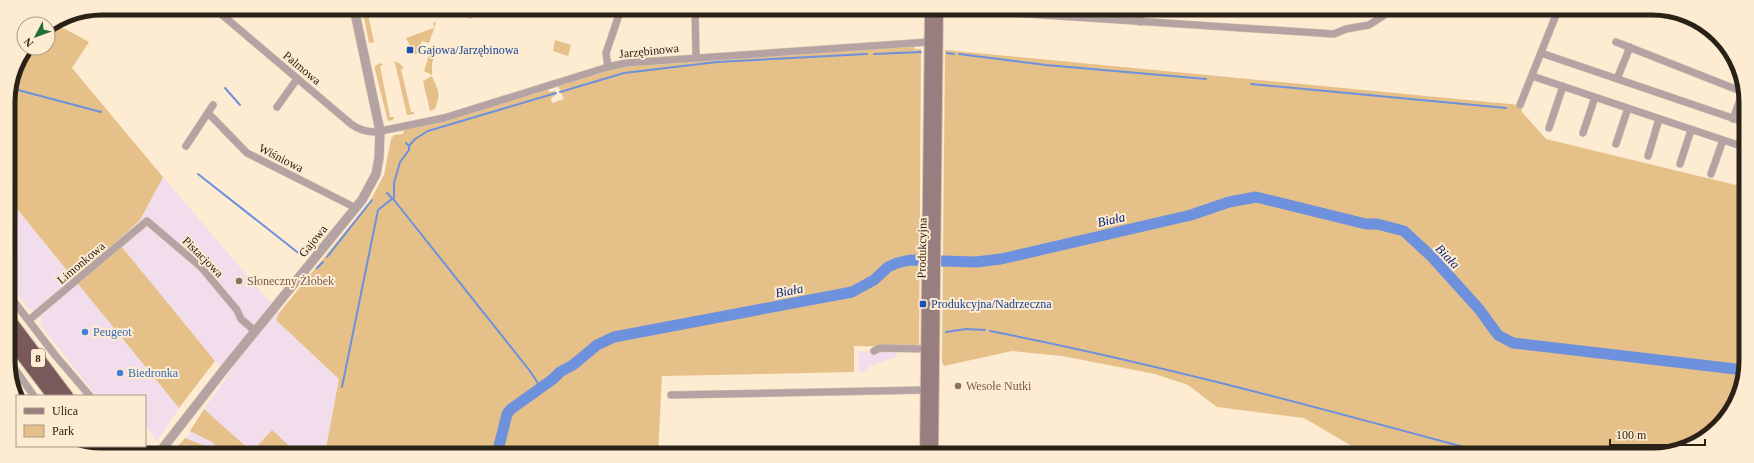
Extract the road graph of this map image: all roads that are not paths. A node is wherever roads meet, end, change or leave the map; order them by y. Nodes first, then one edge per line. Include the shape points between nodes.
1 (222, 15) edge
2 (355, 15) edge
3 (618, 15) edge
4 (695, 15) edge
5 (931, 15) edge
6 (937, 15) edge
7 (1041, 15) edge
8 (1141, 15) edge
9 (1556, 15) edge
10 (1383, 16) dead end
11 (1140, 22) junction
12 (1616, 42) dead end
13 (933, 43) junction
14 (1630, 47) junction
15 (1541, 53) junction
16 (696, 57) junction
17 (608, 67) junction
18 (1532, 76) junction
19 (298, 79) junction
20 (1618, 79) junction
21 (1563, 86) junction
22 (1738, 88) edge
23 (1595, 97) junction
24 (1739, 103) edge
25 (213, 105) dead end
26 (1520, 105) dead end
27 (276, 107) dead end
28 (1628, 108) junction
29 (208, 113) junction
30 (1659, 119) junction
31 (1733, 119) junction
32 (1739, 121) edge
33 (1549, 128) dead end
34 (1691, 130) junction
35 (380, 131) junction
36 (1583, 133) dead end
37 (1723, 140) junction
38 (1616, 144) dead end
39 (1739, 145) edge
40 (186, 146) dead end
41 (1648, 156) dead end
42 (1680, 164) dead end
43 (1711, 174) dead end
44 (356, 208) junction
45 (147, 222) joint
46 (931, 267) junction
47 (15, 303) edge
48 (28, 320) junction
49 (15, 326) edge
50 (255, 331) junction
51 (15, 346) edge
52 (926, 348) junction
53 (874, 351) dead end
54 (16, 370) edge
55 (926, 390) junction
56 (33, 395) edge
57 (52, 395) edge
58 (67, 395) edge
59 (89, 395) edge
60 (671, 395) dead end
61 (163, 448) edge
62 (925, 448) edge
63 (933, 448) edge

1 - 19 street, Palmowa
2 - 35 street, Gajowa
3 - 17 street via 606,54
4 - 16 street
5 - 13 main road
6 - 13 main road
7 - 11 street
8 - 11 street
9 - 15 street
10 - 11 street via 1369,25 1346,28 1334,34
12 - 14 street
13 - 16 street, Jarzębinowa
13 - 46 main road, Produkcyjna
14 - 20 street
14 - 22 street
15 - 18 street
15 - 20 street
16 - 17 street, Jarzębinowa
17 - 35 street, Jarzębinowa via 444,118
18 - 21 street
18 - 26 street
19 - 27 street
19 - 35 street, Palmowa via 356,128 369,132
20 - 31 street
21 - 23 street
21 - 33 street
23 - 28 street
23 - 36 street
24 - 31 street
25 - 29 street
28 - 30 street
28 - 38 street
29 - 40 street
29 - 44 street, Wiśniowa via 247,153
30 - 34 street
30 - 41 street
31 - 32 street
34 - 37 street
34 - 42 street
35 - 44 street, Gajowa via 376,174
37 - 39 street
37 - 43 street
44 - 50 street, Gajowa
45 - 48 street, Limonkowa
45 - 50 street, Pistacjowa via 201,267 242,319
46 - 52 main road, Produkcyjna
46 - 63 main road, Produkcyjna
47 - 48 street
48 - 59 street
49 - 58 highway, 8
50 - 61 street, Gajowa
51 - 57 highway, 8
52 - 53 street via 880,348
52 - 55 main road, Produkcyjna
54 - 56 street
55 - 60 street
55 - 62 main road, Produkcyjna

